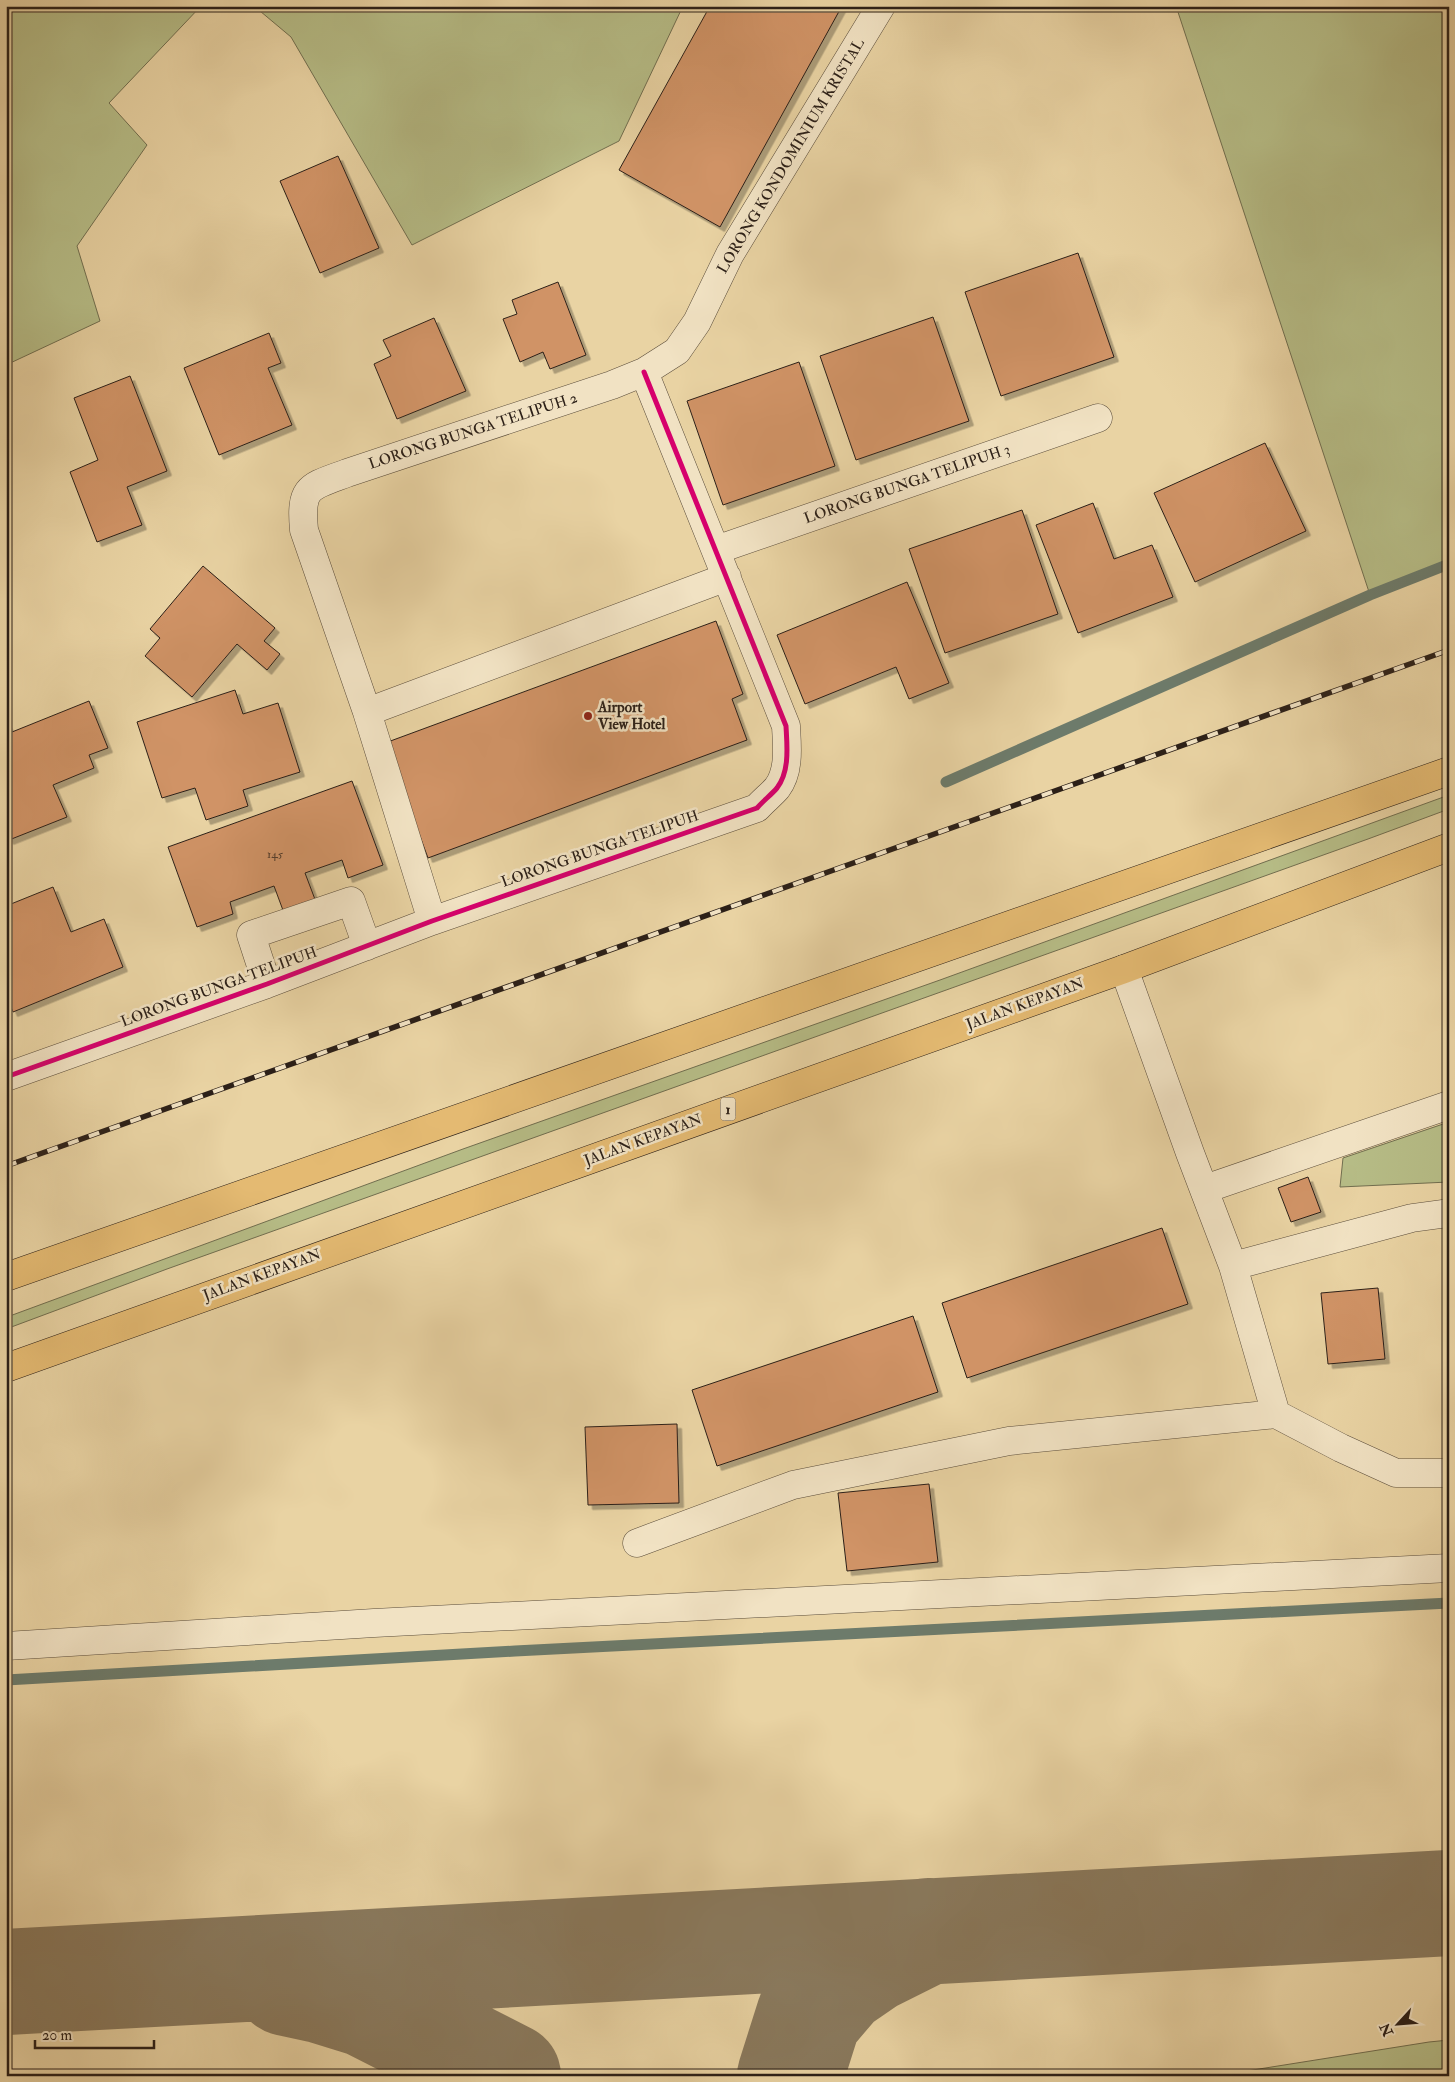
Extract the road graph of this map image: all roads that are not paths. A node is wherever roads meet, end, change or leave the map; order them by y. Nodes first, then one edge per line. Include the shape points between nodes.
1 (881, 6) edge
2 (644, 372) junction
3 (1098, 418) dead end
4 (716, 550) junction
5 (727, 577) junction
6 (366, 712) junction
7 (1449, 771) edge
8 (1449, 847) edge
9 (432, 922) junction
10 (367, 946) junction
11 (1124, 969) junction
12 (267, 984) junction
13 (6, 1077) edge
14 (1449, 1105) edge
15 (1205, 1189) junction
16 (1449, 1213) edge
17 (1234, 1266) junction
18 (6, 1277) edge
19 (6, 1368) edge
20 (1276, 1414) junction
21 (1449, 1473) edge
22 (637, 1543) dead end
23 (1449, 1568) edge
24 (6, 1646) edge

1 - 2 street, LORONG KONDOMINIUM KRISTAL via 730,254 697,322 677,351
2 - 4 street, LORONG BUNGA TELIPUH
2 - 6 street, LORONG BUNGA TELIPUH 2 via 316,484 305,494 302,508 304,530
3 - 4 street, LORONG BUNGA TELIPUH 3
4 - 5 street, LORONG BUNGA TELIPUH
5 - 6 street
5 - 9 street, LORONG BUNGA TELIPUH via 786,726 785,769 778,786 757,808
6 - 9 street
7 - 18 highway
8 - 11 highway, JALAN KEPAYAN / 1
9 - 10 street, LORONG BUNGA TELIPUH
10 - 12 street, LORONG BUNGA TELIPUH
10 - 12 street via 351,901 251,935
11 - 15 street
11 - 19 highway, JALAN KEPAYAN / 1
12 - 13 street, LORONG BUNGA TELIPUH
14 - 15 street
15 - 17 street
16 - 17 street via 1412,1218
17 - 20 street
20 - 21 street via 1396,1473
20 - 22 street via 1000,1443 793,1485
23 - 24 street via 374,1623

